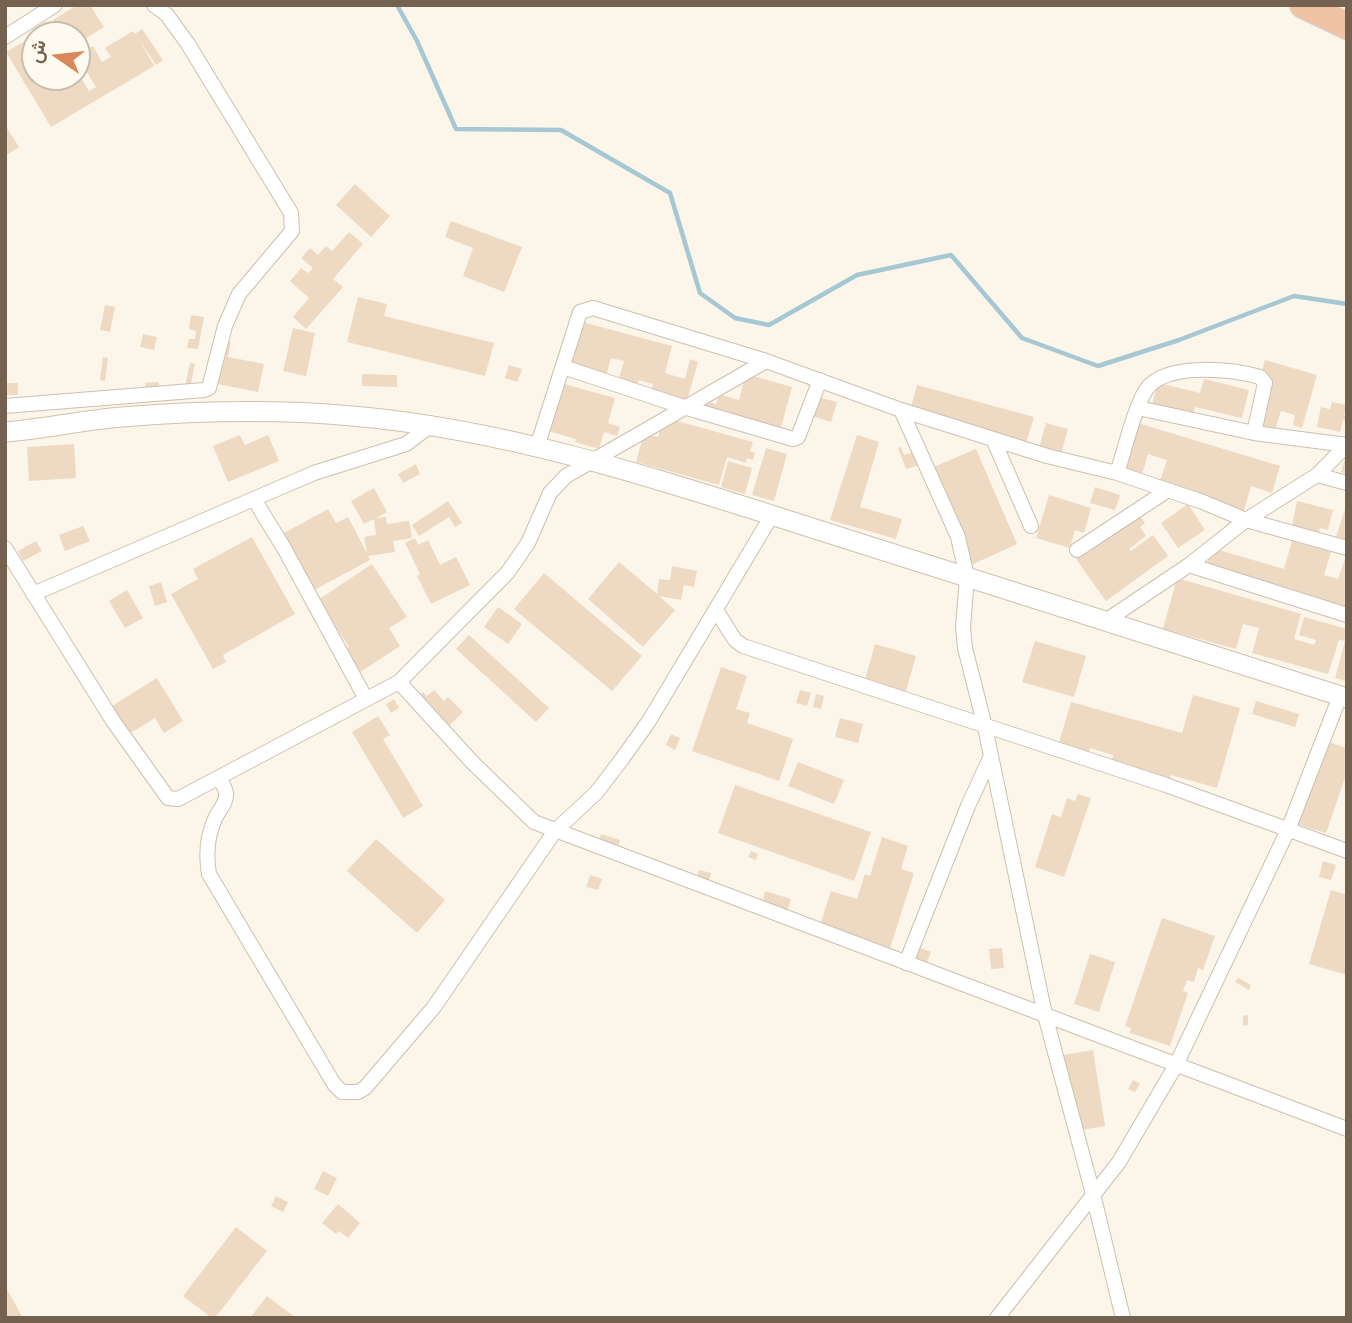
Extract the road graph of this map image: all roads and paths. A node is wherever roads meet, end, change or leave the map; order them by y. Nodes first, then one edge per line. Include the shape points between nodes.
1 (55, 5) edge
2 (154, 5) edge
3 (1303, 5) edge
4 (1347, 26) edge
5 (5, 37) edge
6 (766, 361) junction
7 (562, 367) junction
8 (820, 380) junction
9 (5, 406) edge
10 (687, 408) junction
11 (1138, 408) junction
12 (901, 410) junction
13 (430, 426) junction
14 (7, 428) edge
15 (1254, 433) junction
16 (993, 439) junction
17 (537, 447) junction
18 (591, 461) junction
19 (1117, 473) junction
20 (1317, 475) junction
21 (1347, 483) edge
22 (1168, 490) junction
23 (254, 499) junction
24 (772, 515) junction
25 (1246, 520) junction
26 (1031, 526) dead end
27 (5, 548) edge
28 (1347, 548) edge
29 (1077, 550) dead end
30 (1189, 565) junction
31 (967, 577) junction
32 (33, 594) junction
33 (716, 610) junction
34 (1347, 615) edge
35 (1107, 620) junction
36 (399, 682) junction
37 (1343, 697) edge
38 (366, 699) junction
39 (985, 727) junction
40 (992, 756) junction
41 (219, 779) junction
42 (1288, 830) junction
43 (555, 831) junction
44 (1347, 851) edge
45 (906, 963) junction
46 (1045, 1015) junction
47 (1176, 1065) junction
48 (1347, 1129) edge
49 (1093, 1194) junction
50 (997, 1318) edge
51 (1123, 1318) edge

1 - 5 street
2 - 9 street via 188,44 291,213 292,231 239,294 225,326 209,388
3 - 4 highway
6 - 7 street via 593,307 580,312
6 - 8 street
6 - 10 street
7 - 10 street
7 - 17 street
8 - 10 street via 796,438
8 - 12 street
10 - 18 street
11 - 15 street
11 - 15 street via 1147,388 1166,375 1184,371 1250,374 1265,383
11 - 19 street
12 - 16 street
12 - 31 street via 958,537
13 - 14 main road via 351,415 243,411
13 - 17 main road
13 - 23 street via 406,444 314,472
15 - 20 street via 1347,445
16 - 19 street
16 - 26 street
17 - 18 main road
18 - 24 main road
18 - 36 street via 555,486 528,543 508,572
19 - 22 street
20 - 21 street
20 - 25 street
22 - 25 street
22 - 29 street
23 - 32 street
23 - 38 street
24 - 31 main road
24 - 33 street
25 - 28 street
25 - 30 street
27 - 32 street
30 - 34 street
30 - 35 street
31 - 35 main road
31 - 39 street via 965,648
32 - 41 street via 168,798 184,798
33 - 39 street via 743,646
33 - 43 street via 622,759 596,793
35 - 37 main road
36 - 38 street
36 - 43 street via 534,822
37 - 42 street
38 - 41 street
39 - 40 street
39 - 42 street
40 - 45 street
40 - 46 street
41 - 43 street via 227,792 208,842 209,874 342,1092 365,1088 434,1007
42 - 44 street
42 - 47 street
43 - 45 street
45 - 46 street
46 - 47 street
46 - 49 street
47 - 48 street
47 - 49 street via 1119,1162
49 - 50 street
49 - 51 street

